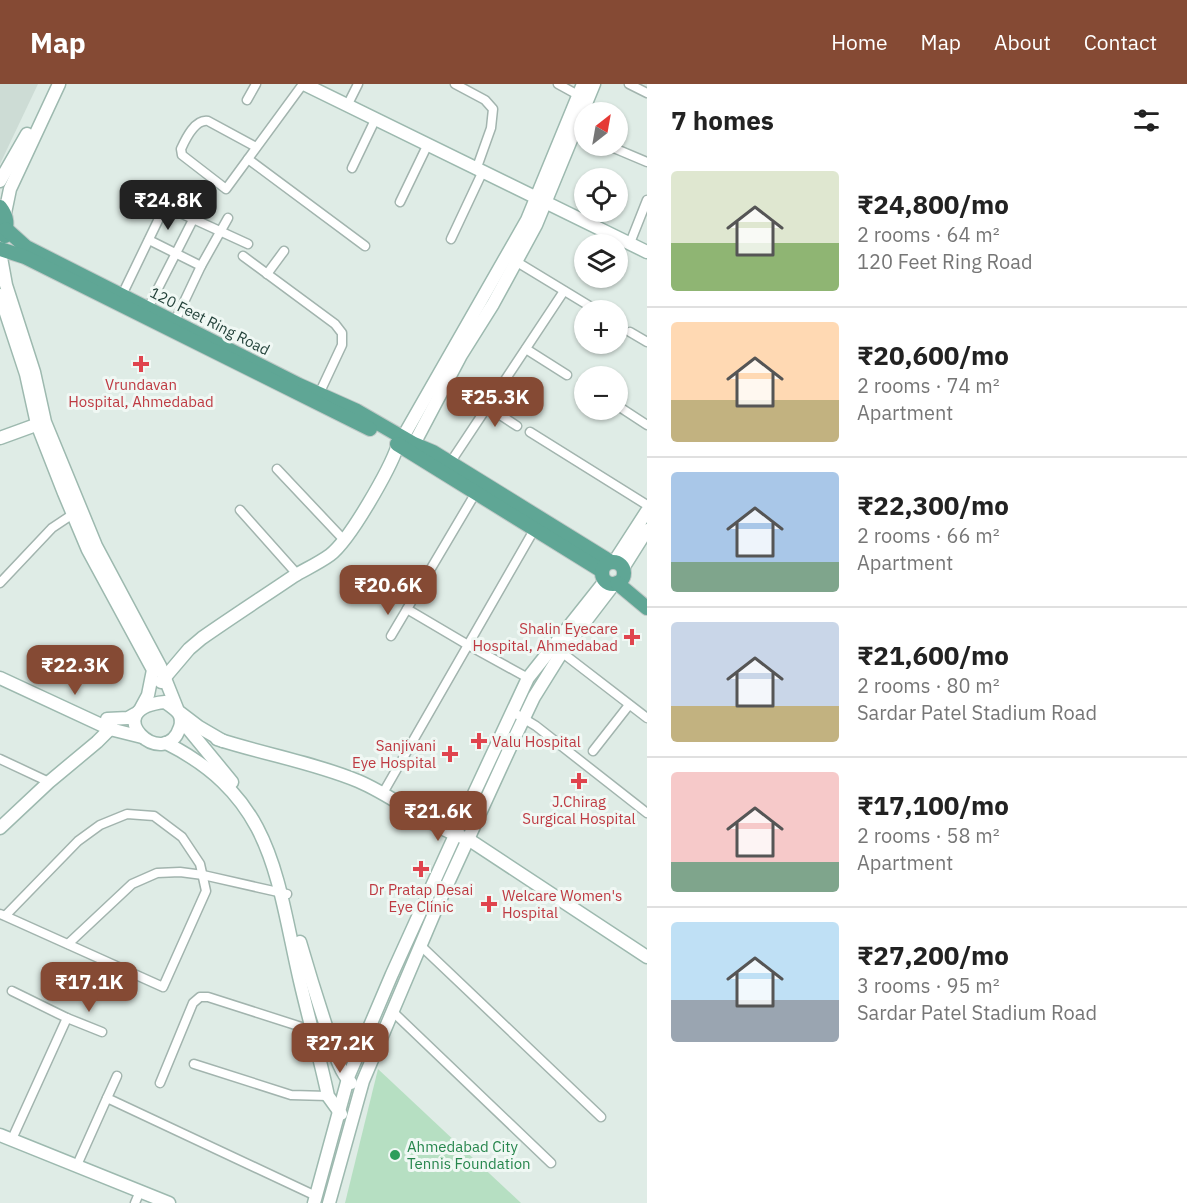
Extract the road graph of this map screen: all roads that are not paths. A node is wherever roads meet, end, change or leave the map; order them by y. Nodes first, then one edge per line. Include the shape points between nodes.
1 (50, 84) edge
2 (59, 84) edge
3 (256, 84) edge
4 (358, 84) edge
5 (455, 84) edge
6 (558, 84) edge
7 (594, 84) edge
8 (628, 84) edge
9 (307, 85) edge
10 (580, 90) edge
11 (647, 93) edge
12 (247, 100) dead end
13 (589, 102) edge
14 (347, 106) junction
15 (375, 120) junction
16 (574, 143) edge
17 (427, 146) junction
18 (256, 147) junction
19 (628, 154) edge
20 (248, 159) junction
21 (647, 162) edge
22 (352, 168) dead end
23 (479, 171) junction
24 (0, 181) edge
25 (174, 190) dead end
26 (541, 200) junction
27 (647, 200) edge
28 (400, 202) dead end
29 (201, 204) dead end
30 (165, 206) junction
31 (2, 210) edge
32 (228, 218) dead end
33 (194, 219) junction
34 (6, 229) junction
35 (222, 231) junction
36 (451, 239) dead end
37 (149, 240) junction
38 (630, 243) junction
39 (248, 244) dead end
40 (365, 246) dead end
41 (0, 250) edge
42 (284, 251) dead end
43 (647, 252) edge
44 (175, 253) junction
45 (243, 256) dead end
46 (517, 262) junction
47 (201, 266) junction
48 (267, 274) junction
49 (564, 291) junction
50 (0, 295) edge
51 (122, 295) junction
52 (579, 300) edge
53 (148, 308) junction
54 (175, 321) junction
55 (630, 332) dead end
56 (647, 342) edge
57 (526, 349) junction
58 (567, 375) dead end
59 (319, 394) junction
60 (488, 407) junction
61 (628, 413) edge
62 (41, 423) junction
63 (647, 425) edge
64 (517, 426) dead end
65 (530, 432) dead end
66 (0, 438) edge
67 (406, 444) junction
68 (450, 463) junction
69 (277, 469) dead end
70 (475, 494) junction
71 (647, 505) edge
72 (240, 510) dead end
73 (647, 511) edge
74 (73, 514) junction
75 (534, 530) junction
76 (647, 530) edge
77 (344, 540) junction
78 (614, 573) junction
79 (297, 574) junction
80 (0, 583) edge
81 (647, 596) edge
82 (647, 608) edge
83 (407, 609) junction
84 (391, 636) dead end
85 (468, 645) junction
86 (558, 650) junction
87 (0, 669) edge
88 (165, 677) junction
89 (0, 678) edge
90 (528, 678) junction
91 (171, 690) junction
92 (148, 695) junction
93 (629, 705) junction
94 (138, 711) junction
95 (518, 715) junction
96 (180, 716) junction
97 (647, 718) edge
98 (111, 724) junction
99 (142, 737) junction
100 (166, 743) junction
101 (594, 751) dead end
102 (0, 759) edge
103 (49, 782) junction
104 (383, 793) junction
105 (647, 813) edge
106 (0, 828) edge
107 (455, 835) junction
108 (468, 839) junction
109 (203, 875) junction
110 (284, 894) junction
111 (3, 915) edge
112 (68, 944) junction
113 (420, 945) junction
114 (647, 957) edge
115 (12, 991) dead end
116 (392, 1011) junction
117 (67, 1018) junction
118 (314, 1031) junction
119 (102, 1032) dead end
120 (336, 1054) junction
121 (355, 1061) junction
122 (194, 1064) dead end
123 (117, 1076) dead end
124 (348, 1080) junction
125 (160, 1083) dead end
126 (359, 1092) junction
127 (328, 1096) junction
128 (107, 1098) junction
129 (338, 1112) junction
130 (601, 1117) dead end
131 (351, 1122) junction
132 (0, 1135) edge
133 (12, 1140) junction
134 (551, 1163) dead end
135 (77, 1165) junction
136 (140, 1191) junction
137 (315, 1200) edge
138 (135, 1203) edge
139 (169, 1203) edge
140 (329, 1203) edge

1 - 24 street via 22,146
2 - 31 street
3 - 12 street
4 - 14 street
5 - 23 street via 485,100 493,110
6 - 10 street
7 - 13 street
8 - 11 street
9 - 14 street
9 - 18 street
10 - 26 street
14 - 15 street
15 - 17 street
15 - 22 street
16 - 26 street
17 - 23 street
17 - 28 street
18 - 20 street
18 - 20 street via 203,120 181,149 182,155 226,189
19 - 21 street
20 - 40 street
23 - 26 street
23 - 36 street
25 - 30 street
26 - 38 street
26 - 46 street
26 - 67 street via 446,360
27 - 38 street
29 - 33 street
30 - 33 street
30 - 37 street
31 - 34 main road
32 - 35 street
33 - 35 street
33 - 44 street
34 - 41 main road
34 - 51 main road, 120 Feet Ring Road via 26,247
35 - 39 street
35 - 47 street
37 - 44 street
37 - 51 street
38 - 43 street
41 - 62 street via 6,285 34,372
41 - 67 main road, 120 Feet Ring Road via 35,262 297,394
42 - 48 street
44 - 47 street
44 - 53 street
45 - 48 street
46 - 49 street
46 - 67 street
47 - 54 street
48 - 59 street via 342,333 342,345
49 - 52 street
49 - 57 street
50 - 62 street
51 - 53 main road, 120 Feet Ring Road
53 - 54 main road, 120 Feet Ring Road
54 - 59 main road, 120 Feet Ring Road
55 - 56 street
57 - 58 street
57 - 60 street
59 - 67 main road, 120 Feet Ring Road via 357,411
60 - 64 street
60 - 68 street
61 - 63 street
62 - 66 street
62 - 74 street
62 - 88 street via 96,546
65 - 71 street
67 - 68 main road, 120 Feet Ring Road via 433,452
67 - 70 main road, 120 Feet Ring Road
67 - 77 street
67 - 91 street via 352,540 336,559 205,643 182,666
68 - 78 main road, 120 Feet Ring Road
69 - 77 street
70 - 75 main road, 120 Feet Ring Road
70 - 83 street
72 - 79 street
73 - 78 street
74 - 80 street via 52,528
74 - 92 street via 88,550 153,670
75 - 78 main road, 120 Feet Ring Road
75 - 85 street
76 - 78 street
77 - 79 street via 332,554
78 - 81 main road, 120 Feet Ring Road
78 - 82 main road, 120 Feet Ring Road
78 - 86 street
79 - 88 street via 202,638
83 - 84 street
83 - 85 street
85 - 90 street
85 - 104 street
86 - 90 street
86 - 93 street
86 - 95 street via 534,698
87 - 98 street
88 - 91 street
88 - 92 street
89 - 98 street
90 - 95 street
91 - 96 street
92 - 94 street
93 - 97 street
93 - 101 street
94 - 96 street via 165,702
94 - 98 street
94 - 99 street via 134,725
95 - 105 street
95 - 107 street
95 - 108 street
96 - 100 street via 176,737
96 - 104 street via 223,741 307,763
96 - 110 street via 249,802 270,839
98 - 99 street
98 - 103 street via 97,742
99 - 100 street via 154,744
100 - 110 street via 189,755 236,795 257,825
102 - 103 street
103 - 106 street
104 - 107 street
107 - 108 street
107 - 121 street
108 - 113 street
108 - 114 street
109 - 110 street
109 - 111 street via 182,837 154,816 127,814 100,825 78,841
109 - 112 street via 157,873 132,884
109 - 112 street via 206,891 163,987
110 - 118 street
110 - 120 street
111 - 112 street
113 - 116 street
113 - 130 street
115 - 117 street
116 - 126 street
116 - 134 street
117 - 119 street
117 - 133 street
118 - 125 street via 200,997 193,1003
118 - 127 street
120 - 121 street
120 - 124 street
121 - 124 street
122 - 127 street via 291,1095
123 - 128 street
124 - 126 street
124 - 129 street
126 - 131 street
127 - 129 street
128 - 135 street
128 - 137 street
129 - 131 street
129 - 137 street
131 - 140 street
132 - 133 street
133 - 135 street
135 - 136 street
136 - 138 street
136 - 139 street

